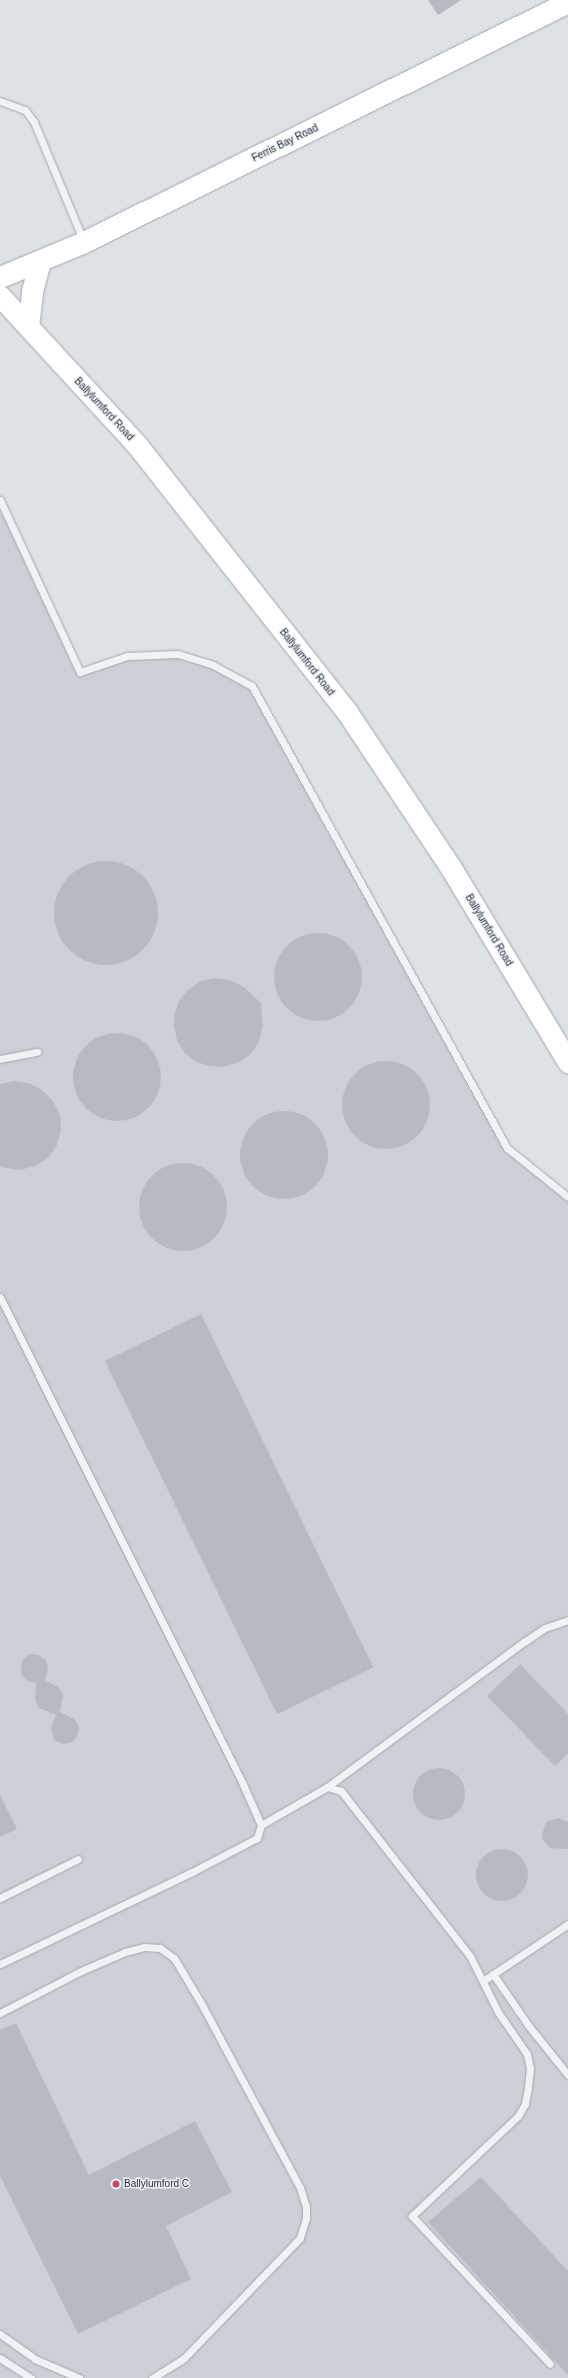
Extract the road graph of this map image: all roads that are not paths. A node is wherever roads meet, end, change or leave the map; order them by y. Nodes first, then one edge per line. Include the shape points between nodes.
1 (568, 2) edge
2 (0, 101) edge
3 (84, 242) junction
4 (40, 262) junction
5 (0, 277) edge
6 (0, 296) edge
7 (28, 326) junction
8 (0, 500) edge
9 (37, 1052) dead end
10 (0, 1059) edge
11 (568, 1062) edge
12 (568, 1197) edge
13 (0, 1297) edge
14 (568, 1620) edge
15 (327, 1787) junction
16 (261, 1825) junction
17 (78, 1858) dead end
18 (0, 1898) edge
19 (568, 1924) edge
20 (0, 1964) edge
21 (493, 1974) junction
22 (483, 1981) junction
23 (0, 2012) edge
24 (568, 2075) edge
25 (0, 2334) edge
26 (0, 2358) edge
27 (550, 2364) dead end
28 (31, 2378) edge
29 (79, 2378) edge
30 (153, 2378) edge

1 - 3 main road, Ferris Bay Road
2 - 3 lane via 25,110 34,122
3 - 4 main road, Ferris Bay Road
4 - 5 main road, Ferris Bay Road
4 - 7 main road via 32,291
6 - 7 main road, Ballylumford Road
7 - 11 main road, Ballylumford Road via 137,445 347,712 451,868
8 - 12 lane via 80,672 127,656 178,654 213,665 252,686 507,1148
9 - 10 lane
13 - 16 lane via 242,1782
14 - 15 lane via 545,1628 524,1642
15 - 16 lane
15 - 22 lane via 341,1791 470,1956
16 - 20 lane via 257,1838
17 - 18 lane
19 - 21 lane
21 - 22 lane
21 - 24 lane via 528,2025
22 - 27 lane via 498,2012 527,2054 530,2068 525,2104 518,2116 412,2216
23 - 30 lane via 125,1952 144,1947 160,1948 174,1958 201,2003 300,2188 306,2206 306,2218 300,2238 183,2359
25 - 29 lane via 35,2359
26 - 28 lane

